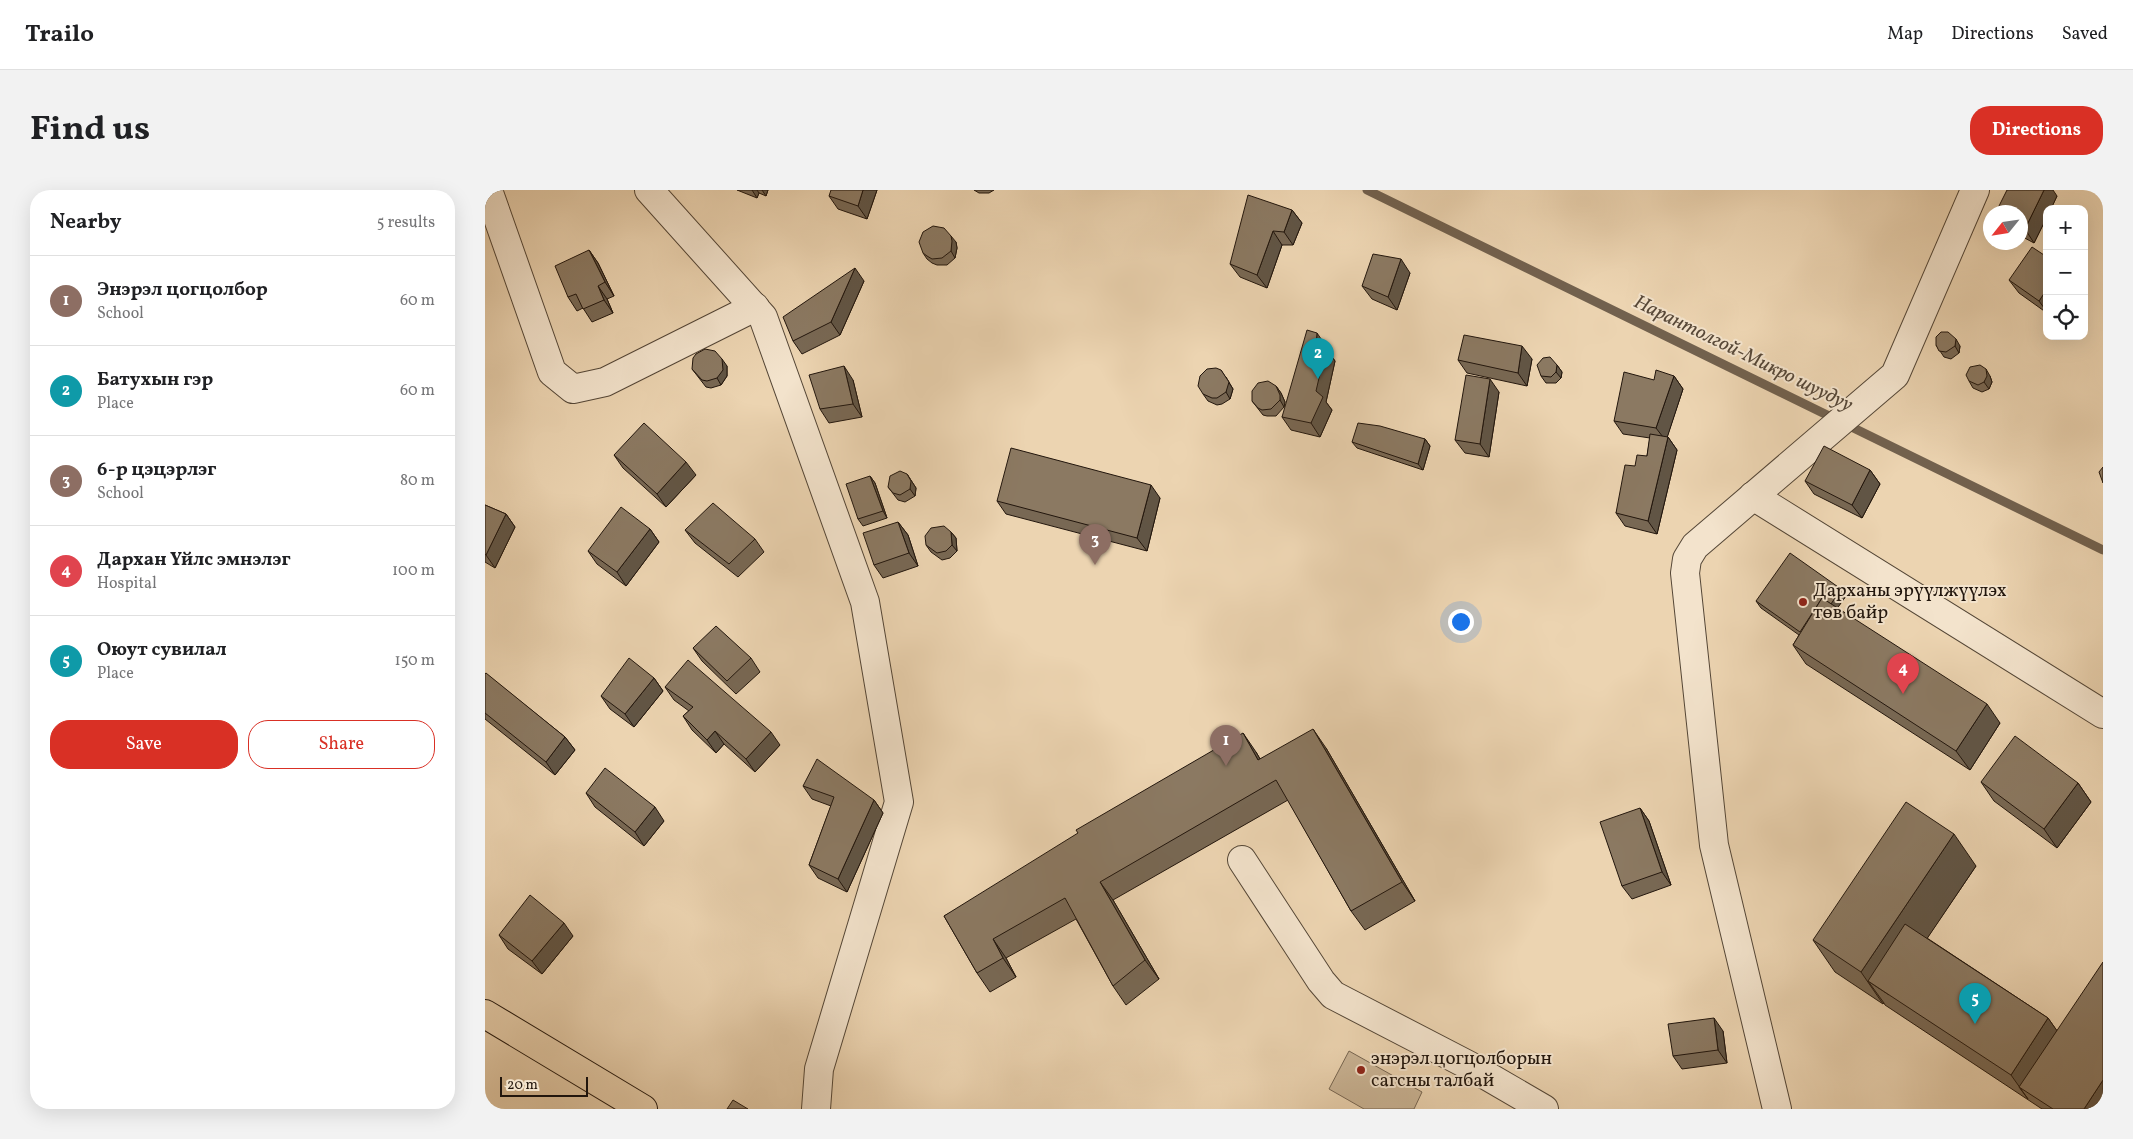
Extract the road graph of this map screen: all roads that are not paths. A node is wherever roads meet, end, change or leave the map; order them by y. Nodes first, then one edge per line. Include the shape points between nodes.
1 (488, 190) edge
2 (649, 190) edge
3 (1975, 190) edge
4 (755, 307) junction
5 (1753, 496) junction
6 (2103, 714) edge
7 (1242, 860) dead end
8 (485, 1014) edge
9 (643, 1109) edge
10 (816, 1109) edge
11 (1544, 1109) edge
12 (1777, 1109) edge

1 - 4 street via 552,372 573,389 605,382
2 - 4 street
3 - 5 street via 1895,375
4 - 10 street via 763,317 865,602 899,802 819,1069
5 - 6 street
5 - 12 street via 1695,546 1687,559 1685,574 1715,845
7 - 11 street via 1333,995 1470,1066
8 - 9 main road

